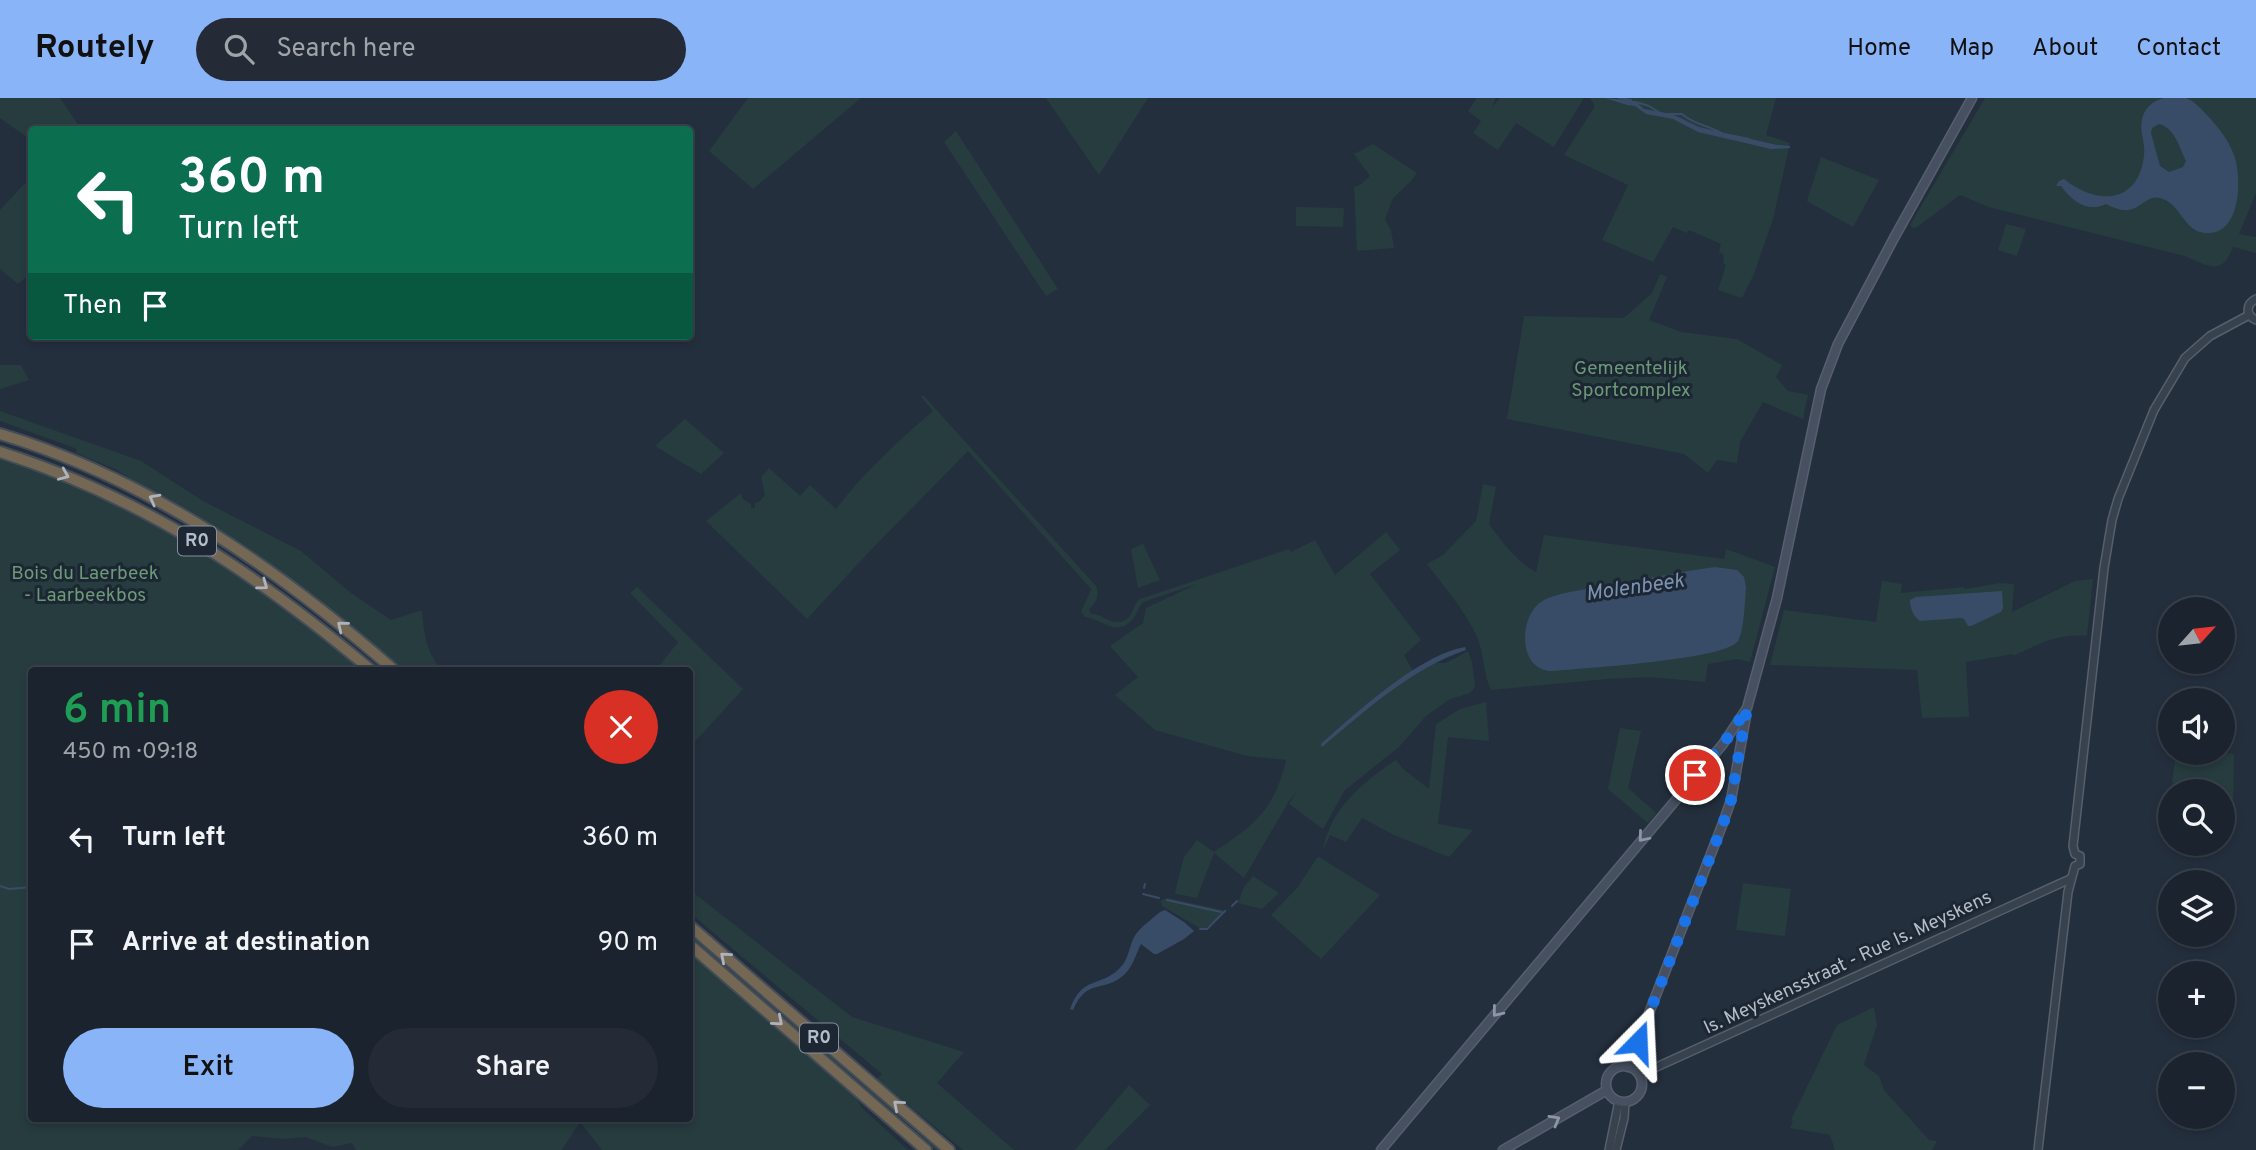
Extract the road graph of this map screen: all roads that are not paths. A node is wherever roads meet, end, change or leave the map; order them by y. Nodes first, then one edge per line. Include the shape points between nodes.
1 (1972, 98) edge
2 (2256, 299) edge
3 (2253, 318) edge
4 (0, 434) edge
5 (0, 452) edge
6 (367, 667) edge
7 (390, 667) edge
8 (1747, 708) junction
9 (2070, 879) junction
10 (693, 929) edge
11 (693, 948) edge
12 (1628, 1067) junction
13 (1639, 1075) junction
14 (1607, 1090) junction
15 (1622, 1102) junction
16 (926, 1150) edge
17 (949, 1150) edge
18 (1381, 1150) edge
19 (1503, 1150) edge
20 (1609, 1150) edge
21 (1616, 1150) edge
22 (2038, 1150) edge

1 - 8 main road via 1838,344 1821,389 1777,598
2 - 3 street via 2249,305
3 - 9 street via 2210,335 2185,358 2154,410 2118,499 2104,567 2074,835 2075,854 2081,860
7 -> 4 highway, R0 via 288,584 211,532 130,486 46,448
5 -> 6 highway, R0 via 42,466 170,525 278,596
8 - 12 main road via 1731,800
8 -> 18 main road via 1723,744
9 - 13 street, Is. Meyskensstraat - Rue Is. Meyskens
9 - 22 street
17 -> 10 highway, R0
11 -> 16 highway, R0
12 - 13 main road
12 - 14 main road via 1610,1072
13 - 15 main road via 1636,1097
14 - 15 main road
19 -> 14 main road
15 - 20 street
15 - 21 street via 1624,1118

